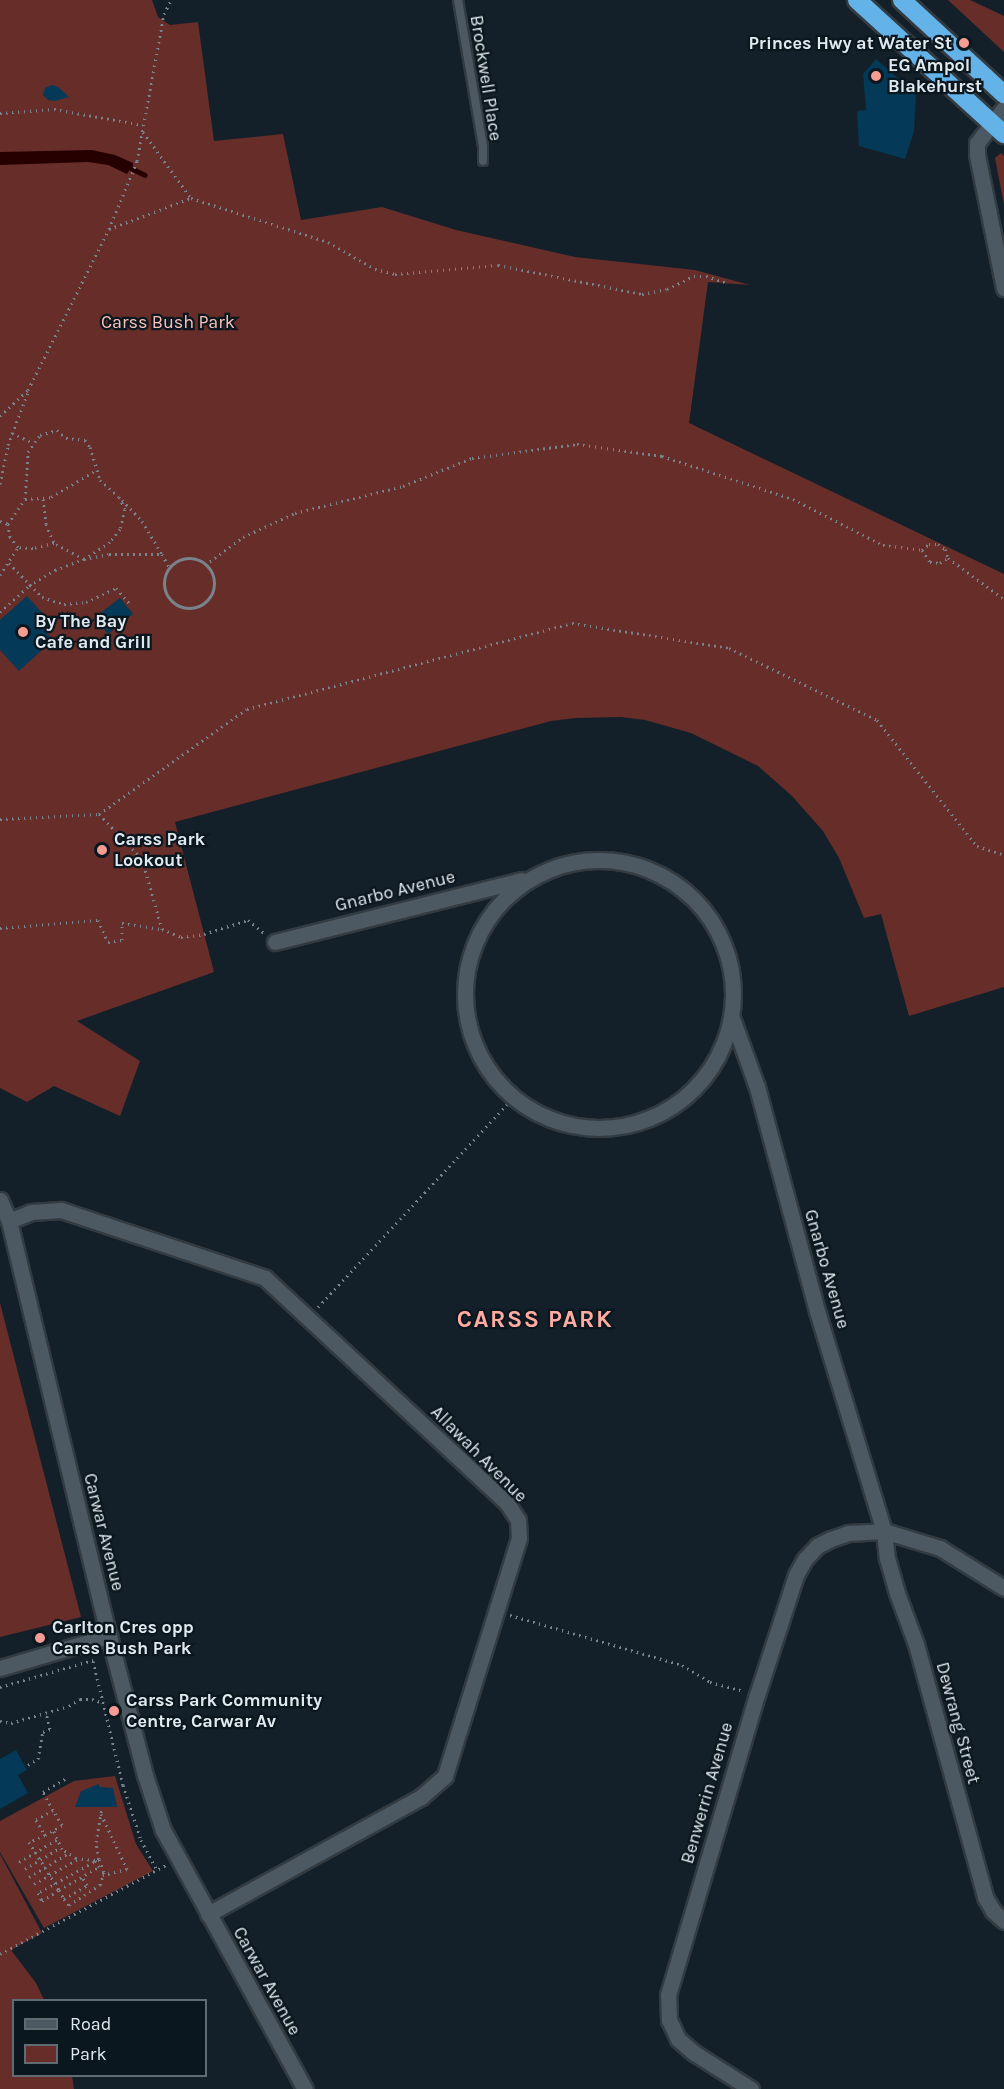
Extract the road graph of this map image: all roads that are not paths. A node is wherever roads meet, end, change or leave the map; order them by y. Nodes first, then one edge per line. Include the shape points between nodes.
1 (458, 0) edge
2 (857, 0) edge
3 (902, 0) edge
4 (1004, 93) edge
5 (1004, 108) edge
6 (998, 128) edge
7 (483, 161) dead end
8 (1004, 288) edge
9 (524, 879) junction
10 (275, 942) road end
11 (732, 1018) junction
12 (0, 1200) edge
13 (9, 1221) junction
14 (884, 1531) junction
15 (1004, 1588) edge
16 (109, 1636) junction
17 (0, 1668) edge
18 (208, 1914) junction
19 (1004, 1921) edge
20 (302, 2088) edge
21 (752, 2089) edge

1 - 7 lane, Brockwell Place
2 - 6 highway
3 - 4 highway
5 - 6 street
6 - 8 street via 977,143 976,155
9 - 10 street, Gnarbo Avenue
9 - 11 street, Gnarbo Avenue via 590,860 637,865 673,882 708,915 727,952 734,977
9 - 11 street, Gnarbo Avenue via 489,912 478,931 465,985 467,1018 484,1065 513,1098 549,1119 587,1127 647,1120 696,1087 720,1053
11 - 14 street, Gnarbo Avenue via 757,1087 817,1311
12 - 13 street, Carwar Avenue
13 - 16 street, Carwar Avenue
13 - 18 street, Allawah Avenue via 31,1212 61,1210 265,1278 507,1503 518,1520 519,1538 440,1782 422,1797
14 - 15 street via 940,1548
14 - 19 street, Dewrang Street via 887,1558 916,1644 985,1897
14 - 21 street, Benwerrin Avenue via 848,1533 818,1546 796,1575 668,1995 673,2031 685,2045
16 - 17 street
16 - 18 street, Carwar Avenue via 163,1830
18 - 20 street, Carwar Avenue

